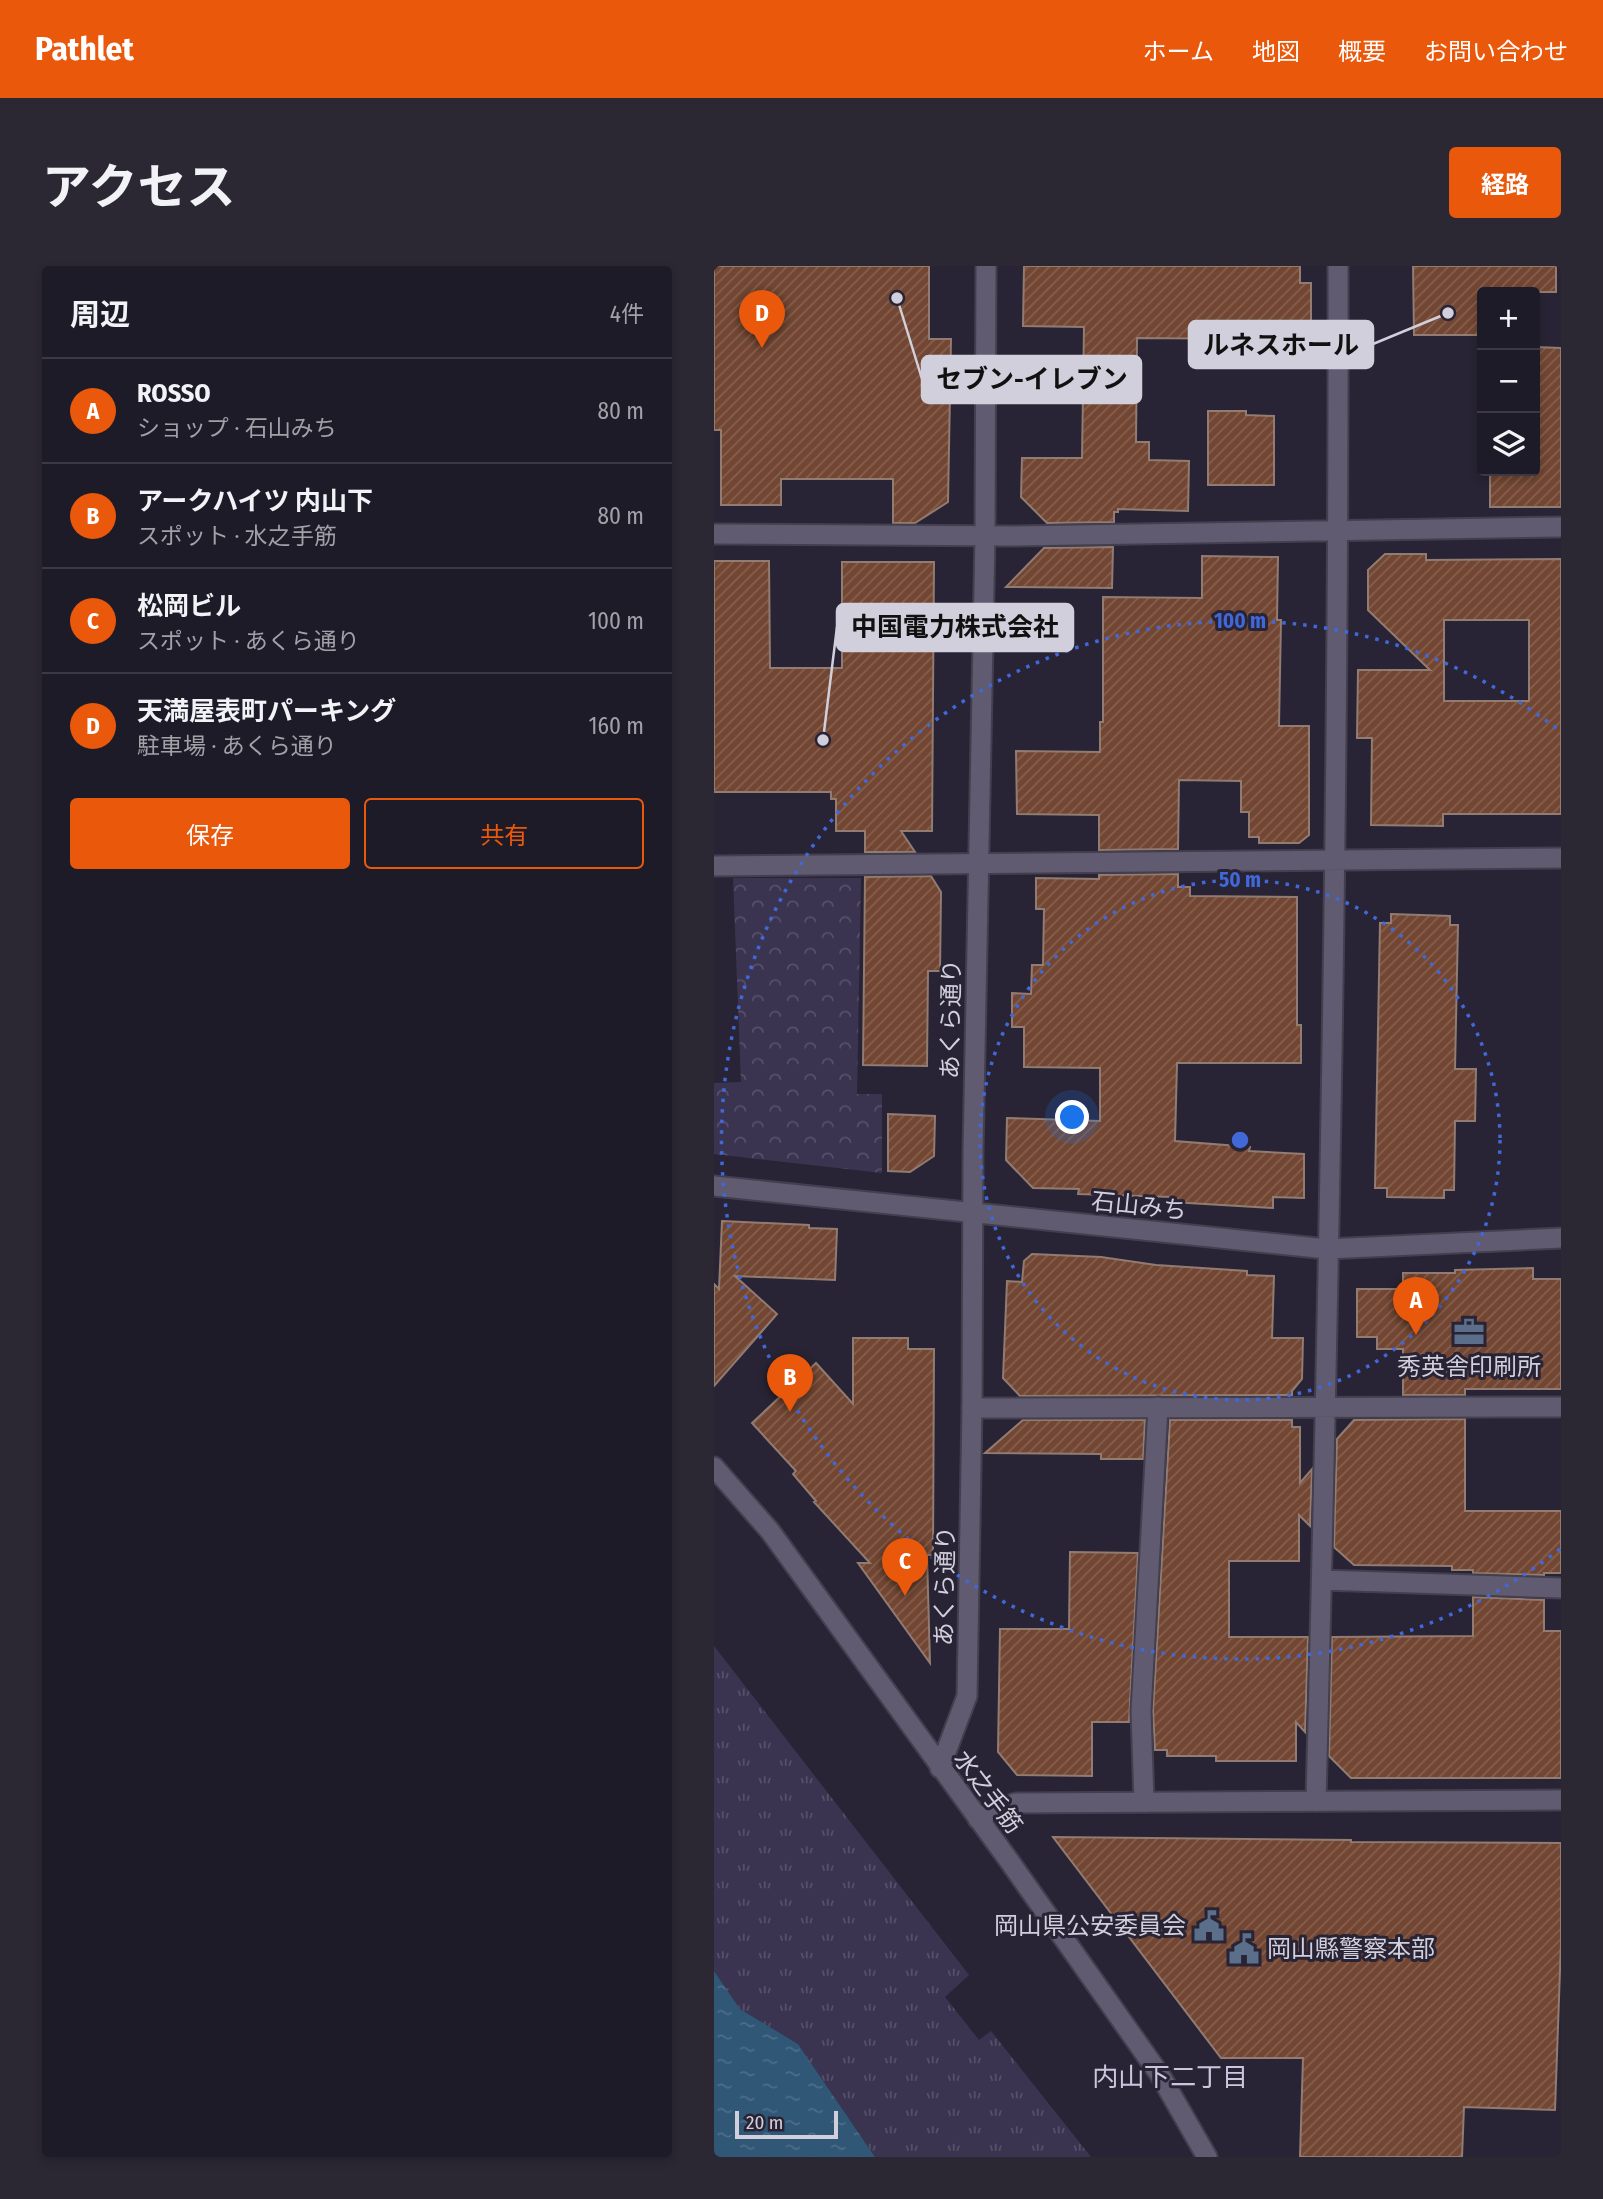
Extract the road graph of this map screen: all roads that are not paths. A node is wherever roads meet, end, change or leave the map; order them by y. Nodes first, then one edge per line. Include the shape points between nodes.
1 (986, 266) edge
2 (1338, 266) edge
3 (1561, 527) edge
4 (1339, 531) junction
5 (714, 534) edge
6 (985, 536) junction
7 (1561, 858) edge
8 (1334, 861) junction
9 (978, 863) junction
10 (714, 866) edge
11 (714, 1186) edge
12 (974, 1214) junction
13 (1561, 1238) edge
14 (1327, 1249) junction
15 (1158, 1407) junction
16 (1561, 1407) edge
17 (972, 1408) junction
18 (1326, 1408) junction
19 (714, 1467) edge
20 (1322, 1580) junction
21 (1561, 1588) edge
22 (940, 1768) junction
23 (1561, 1800) edge
24 (1316, 1801) junction
25 (1143, 1802) junction
26 (978, 1819) junction
27 (1207, 2157) edge

1 - 6 street, あくら通り
2 - 4 street
3 - 4 street
4 - 6 street
4 - 8 street
5 - 6 street
6 - 9 street, あくら通り
7 - 8 street
8 - 9 street
8 - 14 street
9 - 10 street
9 - 12 street, あくら通り
11 - 12 street, 石山みち
12 - 14 street, 石山みち
12 - 17 street, あくら通り
13 - 14 street, 石山みち
14 - 18 street
15 - 17 street
15 - 18 street
15 - 25 street via 1141,1711
16 - 18 street
17 - 22 street, あくら通り via 967,1696
18 - 20 street
19 - 22 street, 水之手筋 via 770,1531
20 - 21 street
20 - 24 street
22 - 26 street, 水之手筋
23 - 24 street
24 - 25 street
25 - 26 street via 1016,1803
26 - 27 street, 水之手筋 via 1160,2075

